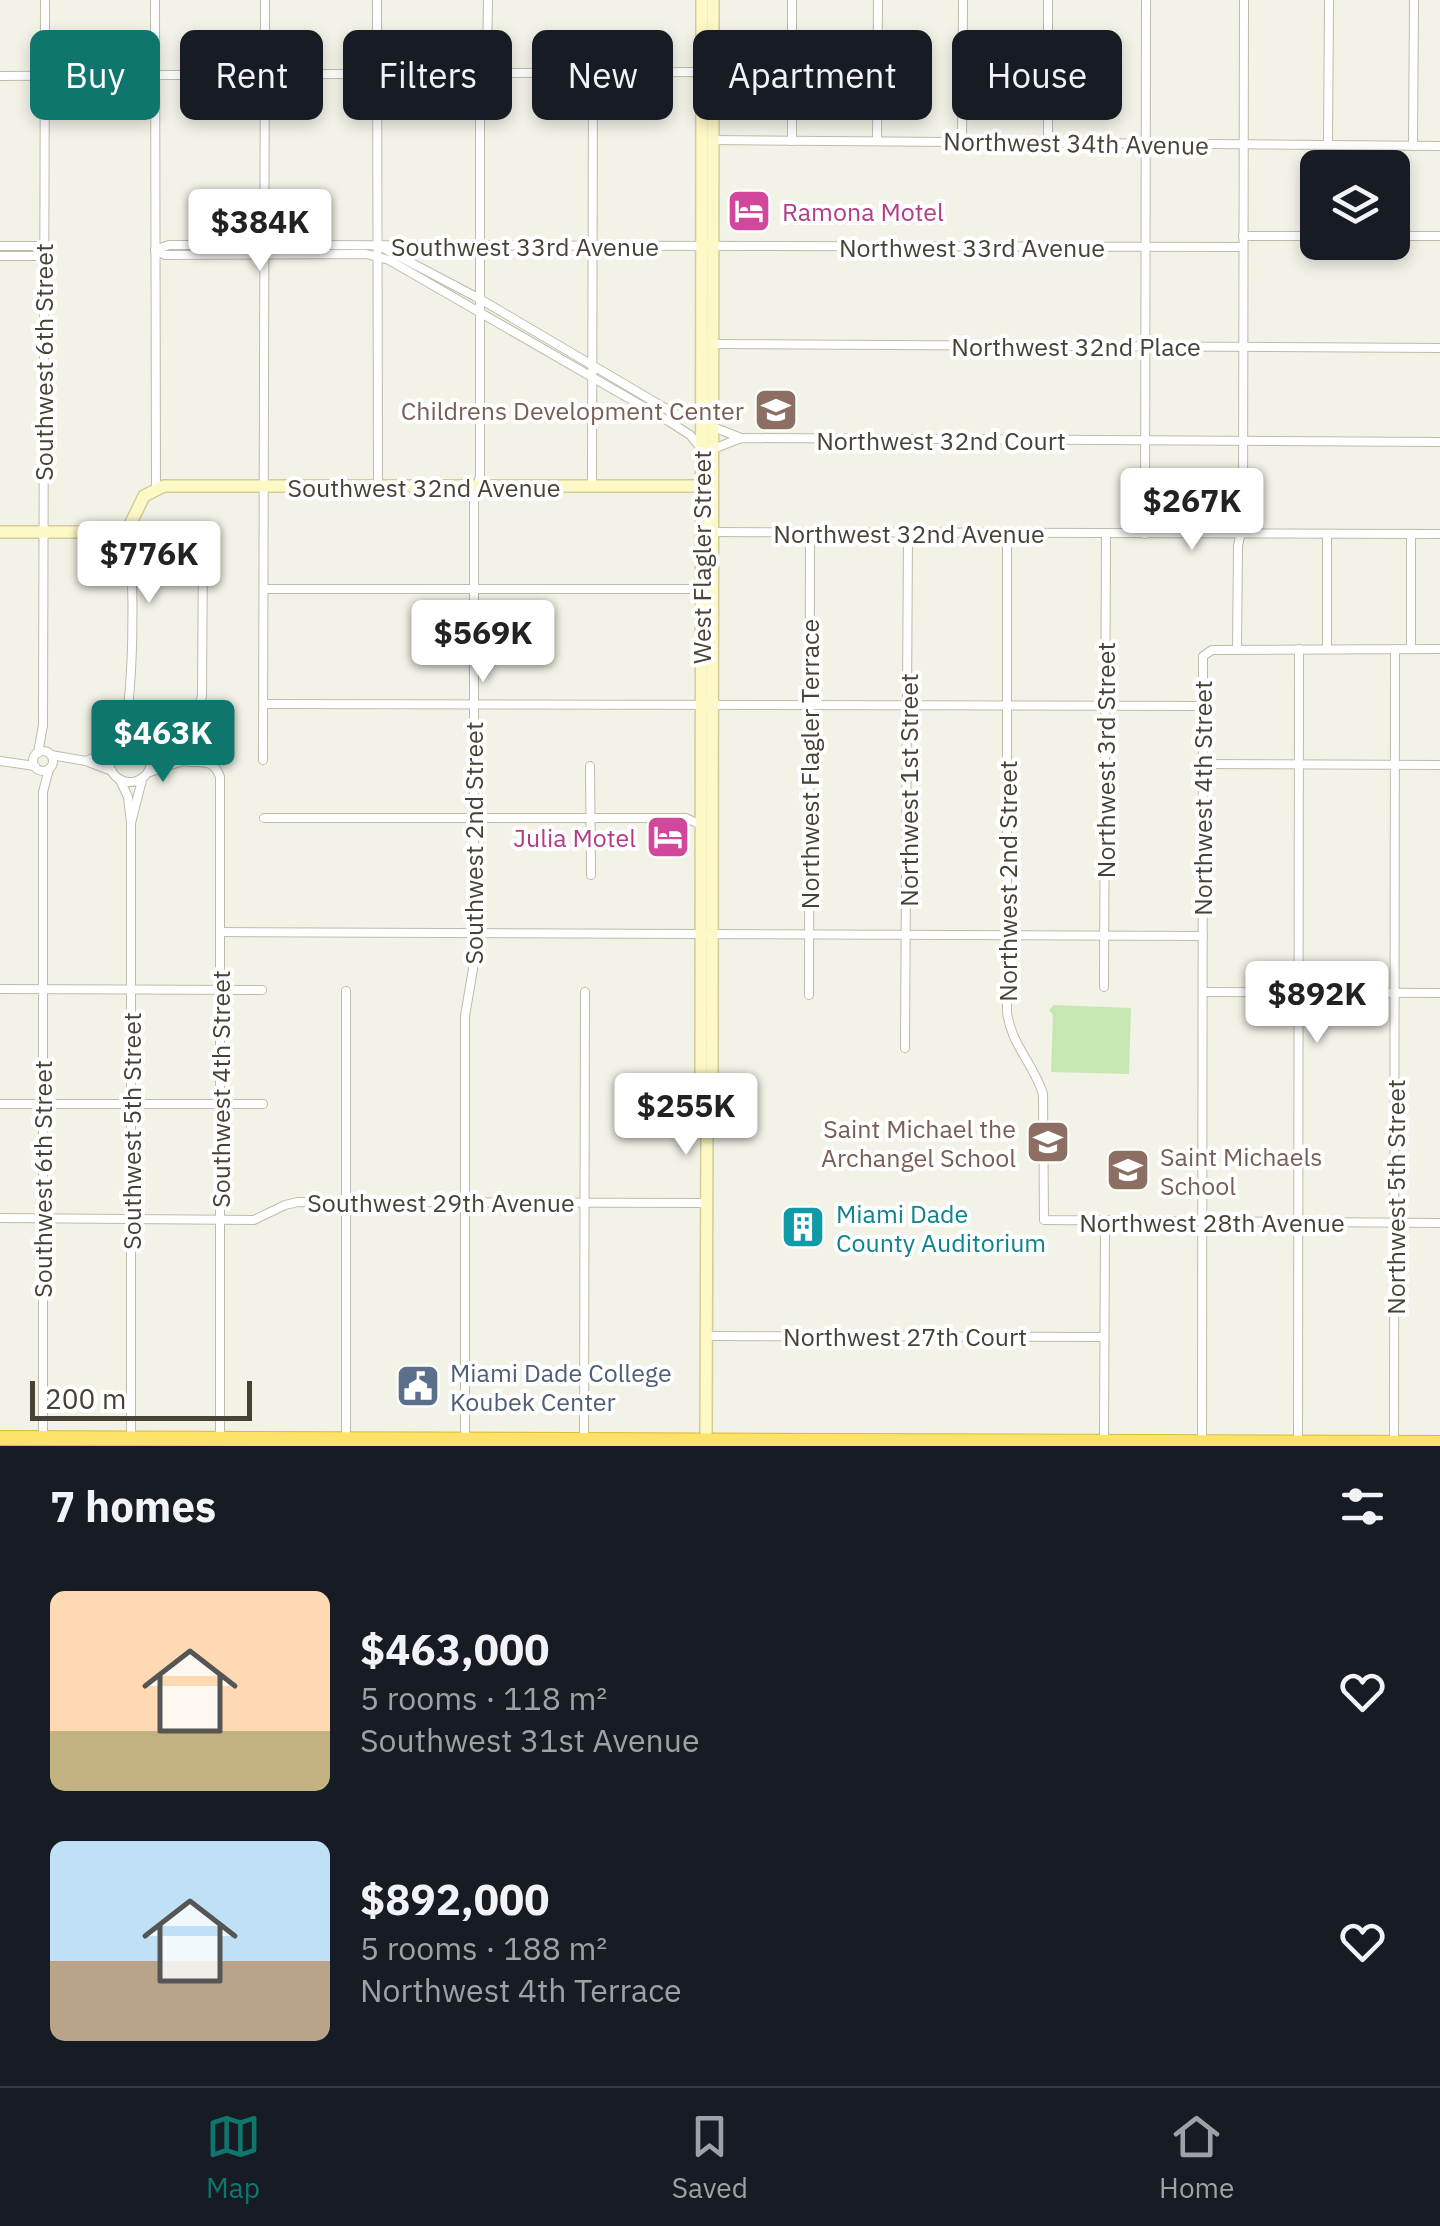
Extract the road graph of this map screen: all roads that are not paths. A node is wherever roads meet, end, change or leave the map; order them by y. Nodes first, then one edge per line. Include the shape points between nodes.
1 (44, 0) edge
2 (155, 0) edge
3 (264, 0) edge
4 (377, 0) edge
5 (488, 0) edge
6 (702, 0) edge
7 (713, 0) edge
8 (792, 0) edge
9 (878, 0) edge
10 (963, 0) edge
11 (1048, 0) edge
12 (1146, 0) edge
13 (1244, 0) edge
14 (1329, 0) edge
15 (1414, 0) edge
16 (44, 30) edge
17 (155, 30) edge
18 (264, 30) edge
19 (377, 30) edge
20 (487, 30) edge
21 (702, 30) edge
22 (30, 75) edge
23 (0, 76) edge
24 (44, 120) edge
25 (155, 120) edge
26 (264, 120) edge
27 (378, 120) edge
28 (480, 120) edge
29 (593, 120) edge
30 (703, 120) edge
31 (712, 140) junction
32 (877, 141) junction
33 (792, 142) junction
34 (962, 142) junction
35 (1048, 142) junction
36 (1146, 144) junction
37 (1243, 144) junction
38 (1328, 146) junction
39 (1413, 146) junction
40 (1440, 146) edge
41 (1243, 236) junction
42 (1300, 236) edge
43 (1410, 236) edge
44 (1440, 236) edge
45 (263, 244) junction
46 (707, 245) junction
47 (0, 246) edge
48 (44, 246) junction
49 (424, 246) junction
50 (480, 246) junction
51 (592, 246) junction
52 (1145, 248) junction
53 (1243, 248) junction
54 (155, 250) junction
55 (378, 251) junction
56 (263, 255) junction
57 (0, 256) edge
58 (44, 256) junction
59 (418, 265) junction
60 (480, 305) junction
61 (712, 344) junction
62 (1145, 346) junction
63 (1243, 347) junction
64 (1440, 348) edge
65 (592, 365) junction
66 (592, 376) junction
67 (702, 410) junction
68 (713, 427) junction
69 (741, 438) junction
70 (1145, 440) junction
71 (1243, 441) junction
72 (1440, 442) edge
73 (707, 448) junction
74 (713, 473) junction
75 (262, 486) junction
76 (702, 486) junction
77 (378, 487) junction
78 (476, 487) junction
79 (592, 487) junction
80 (152, 492) junction
81 (128, 529) junction
82 (0, 532) edge
83 (42, 532) junction
84 (810, 532) junction
85 (908, 532) junction
86 (1007, 533) junction
87 (1106, 534) junction
88 (1144, 534) junction
89 (1240, 534) junction
90 (1328, 534) junction
91 (1411, 534) junction
92 (1440, 534) edge
93 (707, 536) junction
94 (202, 543) dead end
95 (702, 588) junction
96 (264, 589) junction
97 (473, 589) junction
98 (1237, 649) junction
99 (1299, 649) junction
100 (1327, 649) junction
101 (1395, 649) junction
102 (1411, 649) junction
103 (1440, 649) edge
104 (130, 686) junction
105 (264, 704) junction
106 (474, 704) junction
107 (707, 704) junction
108 (809, 704) junction
109 (908, 704) junction
110 (1007, 706) junction
111 (1105, 706) junction
112 (1202, 706) junction
113 (120, 742) junction
114 (141, 742) junction
115 (112, 750) junction
116 (149, 751) junction
117 (45, 758) junction
118 (263, 760) dead end
119 (3, 761) edge
120 (86, 761) junction
121 (187, 761) junction
122 (1202, 764) junction
123 (1298, 764) junction
124 (1394, 764) junction
125 (1440, 765) edge
126 (590, 766) dead end
127 (36, 768) junction
128 (112, 771) junction
129 (145, 776) junction
130 (120, 780) junction
131 (43, 792) junction
132 (701, 808) junction
133 (264, 818) dead end
134 (474, 818) junction
135 (590, 818) junction
136 (686, 818) junction
137 (131, 823) junction
138 (701, 825) junction
139 (590, 875) dead end
140 (220, 932) junction
141 (707, 932) junction
142 (474, 933) junction
143 (808, 934) junction
144 (908, 934) junction
145 (1006, 934) junction
146 (1105, 935) junction
147 (1203, 936) junction
148 (1104, 987) dead end
149 (0, 989) edge
150 (42, 989) junction
151 (131, 989) junction
152 (220, 989) junction
153 (262, 990) dead end
154 (346, 991) dead end
155 (584, 992) dead end
156 (1203, 992) junction
157 (1298, 992) junction
158 (1395, 993) junction
159 (1440, 993) edge
160 (809, 995) dead end
161 (702, 1025) junction
162 (712, 1044) junction
163 (905, 1048) dead end
164 (0, 1104) edge
165 (42, 1104) junction
166 (131, 1104) junction
167 (220, 1104) junction
168 (263, 1104) dead end
169 (707, 1113) junction
170 (345, 1202) junction
171 (465, 1202) junction
172 (584, 1202) junction
173 (707, 1203) junction
174 (0, 1218) edge
175 (43, 1218) junction
176 (132, 1218) junction
177 (220, 1219) junction
178 (1044, 1220) joint
179 (1105, 1222) junction
180 (1202, 1223) junction
181 (1298, 1223) junction
182 (1395, 1223) junction
183 (1440, 1224) edge
184 (706, 1336) junction
185 (1104, 1337) junction
186 (0, 1438) edge
187 (584, 1439) junction
188 (138, 1441) edge
189 (227, 1441) edge
190 (43, 1442) edge
191 (352, 1442) edge
192 (465, 1442) edge
193 (706, 1442) edge
194 (892, 1442) edge
195 (914, 1442) edge
196 (1298, 1442) junction
197 (1102, 1443) edge
198 (1440, 1443) edge
199 (1159, 1444) edge
200 (1202, 1444) edge
201 (1394, 1444) edge

1 - 16 street, Southwest 6th Street
2 - 17 street
3 - 18 street
4 - 19 street
5 - 20 street, Southwest 2nd Street
6 - 21 main road, West Flagler Street
7 - 31 main road, West Flagler Street
8 - 33 street
9 - 32 street
10 - 34 street
11 - 35 street
12 - 36 street
13 - 37 street, Northwest 4th Street
14 - 38 street
15 - 39 street
22 - 23 street
24 - 48 street, Southwest 6th Street
25 - 54 street
26 - 45 street
27 - 55 street
28 - 50 street, Southwest 2nd Street
29 - 51 street
30 - 46 main road, West Flagler Street
31 - 33 street, Northwest 34th Avenue
31 - 46 main road, West Flagler Street
32 - 33 street, Northwest 34th Avenue
32 - 34 street, Northwest 34th Avenue
34 - 35 street, Northwest 34th Avenue
35 - 36 street, Northwest 34th Avenue
36 - 37 street, Northwest 34th Avenue
36 - 52 street
37 - 38 street, Northwest 34th Avenue
37 - 41 street, Northwest 4th Street
38 - 39 street, Northwest 34th Avenue
39 - 40 street, Northwest 34th Avenue
41 - 42 street
41 - 53 street, Northwest 4th Street
43 - 44 street
45 - 54 street, Southwest 33rd Avenue
45 - 55 street, Southwest 33rd Avenue
45 - 56 street
46 - 51 street, Southwest 33rd Avenue
46 - 52 street, Northwest 33rd Avenue
46 - 61 main road, West Flagler Street
46 - 67 main road, West Flagler Street
47 - 48 street
48 - 58 street, Southwest 6th Street
49 - 50 street, Southwest 33rd Avenue
49 - 55 street, Southwest 33rd Avenue
49 - 59 street
50 - 51 street, Southwest 33rd Avenue
50 - 60 street, Southwest 2nd Street
51 - 65 street
52 - 53 street, Northwest 33rd Avenue
52 - 62 street
53 - 63 street, Northwest 4th Street
54 - 56 street, Southwest 33rd Avenue
54 - 80 street
55 - 56 street, Southwest 33rd Avenue
55 - 59 street
55 - 60 street
55 - 77 street
56 - 75 street
57 - 58 street
58 - 83 street, Southwest 6th Street
59 - 60 street
60 - 65 street
60 - 66 street
60 - 78 street, Southwest 2nd Street
61 - 62 street, Northwest 32nd Place
61 - 68 main road, West Flagler Street
62 - 63 street, Northwest 32nd Place
62 - 70 street
63 - 64 street, Northwest 32nd Place
63 - 71 street, Northwest 4th Street
65 - 66 street
65 - 67 street via 680,416
66 - 73 street
66 - 79 street
67 - 73 main road, West Flagler Street
68 - 69 street, Northwest 32nd Court
68 - 73 main road, West Flagler Street
69 - 70 street, Northwest 32nd Court
69 - 73 street, Northwest 32nd Court
70 - 71 street, Northwest 32nd Court
70 - 88 street
71 - 72 street, Northwest 32nd Court
71 - 89 street, Northwest 4th Street
73 - 74 main road, West Flagler Street
73 - 76 main road, West Flagler Street
74 - 76 main road
74 - 93 main road, West Flagler Street
75 - 77 main road, Southwest 32nd Avenue
75 - 80 main road, Southwest 32nd Avenue
75 - 96 street
76 - 79 main road, Southwest 32nd Avenue
76 - 93 main road, West Flagler Street
77 - 78 main road, Southwest 32nd Avenue
78 - 79 main road, Southwest 32nd Avenue
78 - 97 street, Southwest 2nd Street
80 - 81 main road
81 - 83 main road
81 - 104 street
82 - 83 main road
83 - 117 street, Southwest 6th Street
84 - 85 street, Northwest 32nd Avenue
84 - 93 street, Northwest 32nd Avenue
84 - 108 street, Northwest Flagler Terrace
85 - 86 street, Northwest 32nd Avenue
85 - 109 street, Northwest 1st Street
86 - 87 street, Northwest 32nd Avenue
86 - 110 street, Northwest 2nd Street
87 - 88 street, Northwest 32nd Avenue
87 - 111 street, Northwest 3rd Street
88 - 89 street
89 - 90 street
89 - 98 street, Northwest 4th Street
90 - 91 street
90 - 100 street
91 - 92 street
91 - 102 street
93 - 95 main road, West Flagler Street
93 - 107 main road, West Flagler Street
94 - 121 street via 202,696
95 - 97 street
95 - 107 main road, West Flagler Street
96 - 97 street
96 - 105 street
97 - 106 street, Southwest 2nd Street
98 - 99 street
98 - 112 street, Northwest 4th Street via 1203,656
99 - 100 street
99 - 123 street
100 - 101 street
101 - 102 street
101 - 124 street, Northwest 5th Street
102 - 103 street
104 - 113 street
104 - 114 street
105 - 106 street
105 - 118 street
106 - 107 street
106 - 134 street, Southwest 2nd Street
107 - 108 street
107 - 132 main road, West Flagler Street
107 - 141 main road, West Flagler Street
108 - 109 street
108 - 143 street, Northwest Flagler Terrace
109 - 110 street
109 - 144 street, Northwest 1st Street
110 - 111 street
110 - 145 street, Northwest 2nd Street
111 - 112 street
111 - 146 street, Northwest 3rd Street
112 - 122 street, Northwest 4th Street
113 - 114 street
113 - 115 street
114 - 116 street
115 - 120 street
115 - 128 street
116 - 121 street
116 - 129 street
117 - 119 street
117 - 120 street
117 - 127 street
117 - 127 street, Southwest 6th Street
117 - 131 street, Southwest 6th Street
119 - 127 street
120 - 128 street
121 - 129 street
121 - 140 street, Southwest 4th Street via 213,764 220,778
122 - 123 street
122 - 147 street, Northwest 4th Street
123 - 124 street
123 - 157 street
124 - 125 street
124 - 158 street, Northwest 5th Street
126 - 135 street
127 - 131 street, Southwest 6th Street
128 - 130 street
129 - 130 street
129 - 137 street, Southwest 5th Street
130 - 137 street, Southwest 5th Street
131 - 150 street, Southwest 6th Street
132 - 136 street
132 - 138 main road, West Flagler Street
133 - 134 street
134 - 135 street
134 - 142 street, Southwest 2nd Street
135 - 136 street
135 - 139 street
136 - 138 street
137 - 151 street, Southwest 5th Street
138 - 141 main road, West Flagler Street
140 - 142 street
140 - 152 street, Southwest 4th Street
141 - 142 street
141 - 143 street
141 - 161 main road, West Flagler Street
141 - 162 main road, West Flagler Street
142 - 171 street, Southwest 2nd Street via 465,1016
143 - 144 street
143 - 160 street, Northwest Flagler Terrace
144 - 145 street
144 - 163 street, Northwest 1st Street
145 - 146 street
145 - 178 street, Northwest 2nd Street via 1010,1031 1044,1094
146 - 147 street
146 - 148 street, Northwest 3rd Street
147 - 156 street, Northwest 4th Street
149 - 150 street
150 - 151 street
150 - 165 street, Southwest 6th Street
151 - 152 street
151 - 166 street, Southwest 5th Street
152 - 153 street
152 - 167 street, Southwest 4th Street
154 - 170 street
155 - 172 street
156 - 157 street
156 - 180 street, Northwest 4th Street
157 - 158 street
157 - 181 street
158 - 159 street
158 - 182 street, Northwest 5th Street
161 - 162 main road
161 - 169 main road, West Flagler Street via 701,1097
162 - 169 main road, West Flagler Street
164 - 165 street
165 - 166 street
165 - 175 street, Southwest 6th Street
166 - 167 street
166 - 176 street, Southwest 5th Street
167 - 168 street
167 - 177 street, Southwest 4th Street
169 - 173 main road, West Flagler Street
170 - 171 street, Southwest 29th Avenue
170 - 177 street, Southwest 29th Avenue via 292,1203 258,1219
170 - 191 street
171 - 172 street, Southwest 29th Avenue
171 - 192 street, Southwest 2nd Street
172 - 173 street, Southwest 29th Avenue
172 - 187 street
173 - 184 main road, West Flagler Street
174 - 175 street, Southwest 29th Avenue
175 - 176 street, Southwest 29th Avenue
175 - 190 street, Southwest 6th Street
176 - 177 street, Southwest 29th Avenue
176 - 188 street, Southwest 5th Street
177 - 189 street, Southwest 4th Street
178 - 179 street, Northwest 28th Avenue
179 - 180 street, Northwest 28th Avenue
179 - 185 street
180 - 181 street, Northwest 28th Avenue
180 - 200 street, Northwest 4th Street
181 - 182 street, Northwest 28th Avenue
181 - 196 street
182 - 183 street, Northwest 28th Avenue
182 - 201 street, Northwest 5th Street
184 - 185 street, Northwest 27th Court
184 - 193 main road, West Flagler Street
185 - 197 street
186 - 190 highway
187 - 192 highway
187 - 193 highway
188 - 189 highway
188 - 190 highway
189 - 191 highway
191 - 192 highway
193 - 194 highway
194 - 195 highway
195 - 197 highway
196 - 200 highway
196 - 201 highway
197 - 199 highway
198 - 201 highway
199 - 200 highway

